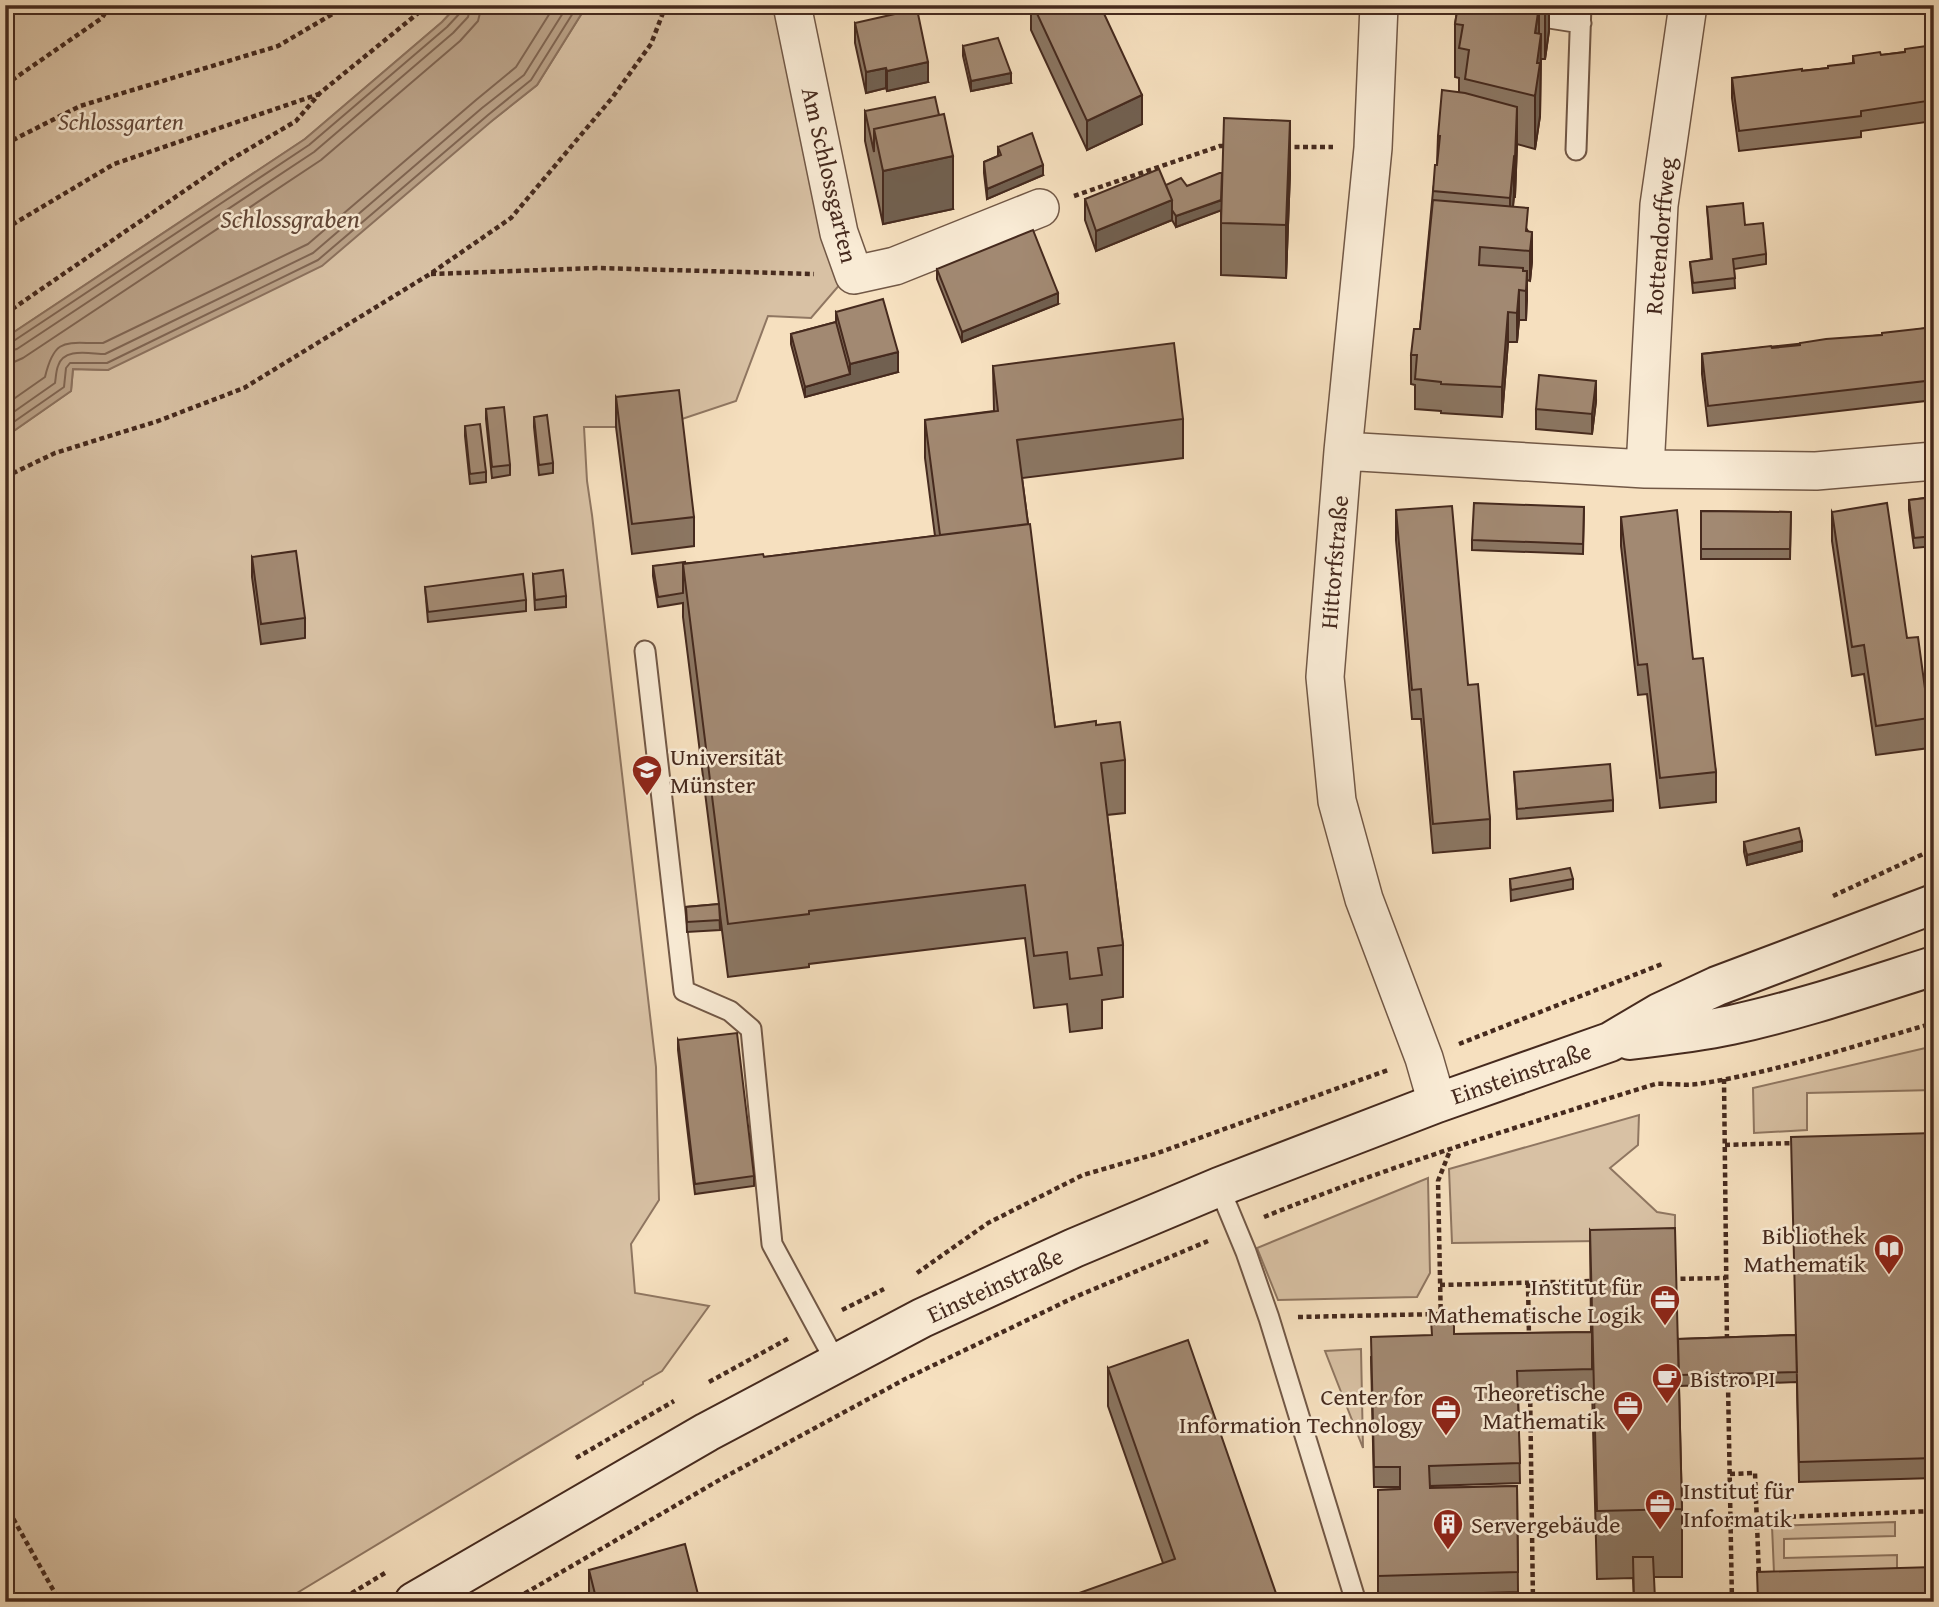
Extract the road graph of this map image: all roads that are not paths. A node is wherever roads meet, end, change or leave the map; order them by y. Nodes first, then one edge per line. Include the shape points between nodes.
1 (792, 5) edge
2 (1379, 5) edge
3 (1688, 5) edge
4 (1581, 14) edge
5 (1543, 17) dead end
6 (1576, 150) dead end
7 (1040, 208) road end
8 (1343, 451) junction
9 (1934, 461) edge
10 (1645, 469) junction
11 (645, 651) dead end
12 (1934, 904) edge
13 (1934, 966) edge
14 (1610, 1042) junction
15 (1437, 1103) junction
16 (1219, 1187) junction
17 (836, 1364) junction
18 (414, 1602) edge
19 (1356, 1602) edge

1 - 7 street, Am Schlossgarten via 839,233 854,275 895,266
2 - 8 street, Hittorfstraße via 1373,148
3 - 10 street, Rottendorffweg via 1658,205
4 - 5 lane
4 - 6 lane
8 - 10 street
8 - 15 street, Hittorfstraße via 1325,677 1337,802 1364,899
9 - 10 street via 1816,471
11 - 17 lane via 684,991 730,1011 751,1029 772,1244
12 - 14 main road, Einsteinstraße via 1717,986
13 - 14 main road, Einsteinstraße via 1731,1025
14 - 15 main road, Einsteinstraße
15 - 16 main road, Einsteinstraße
16 - 17 main road, Einsteinstraße via 948,1306
16 - 19 lane via 1269,1318
17 - 18 main road, Einsteinstraße via 707,1432

